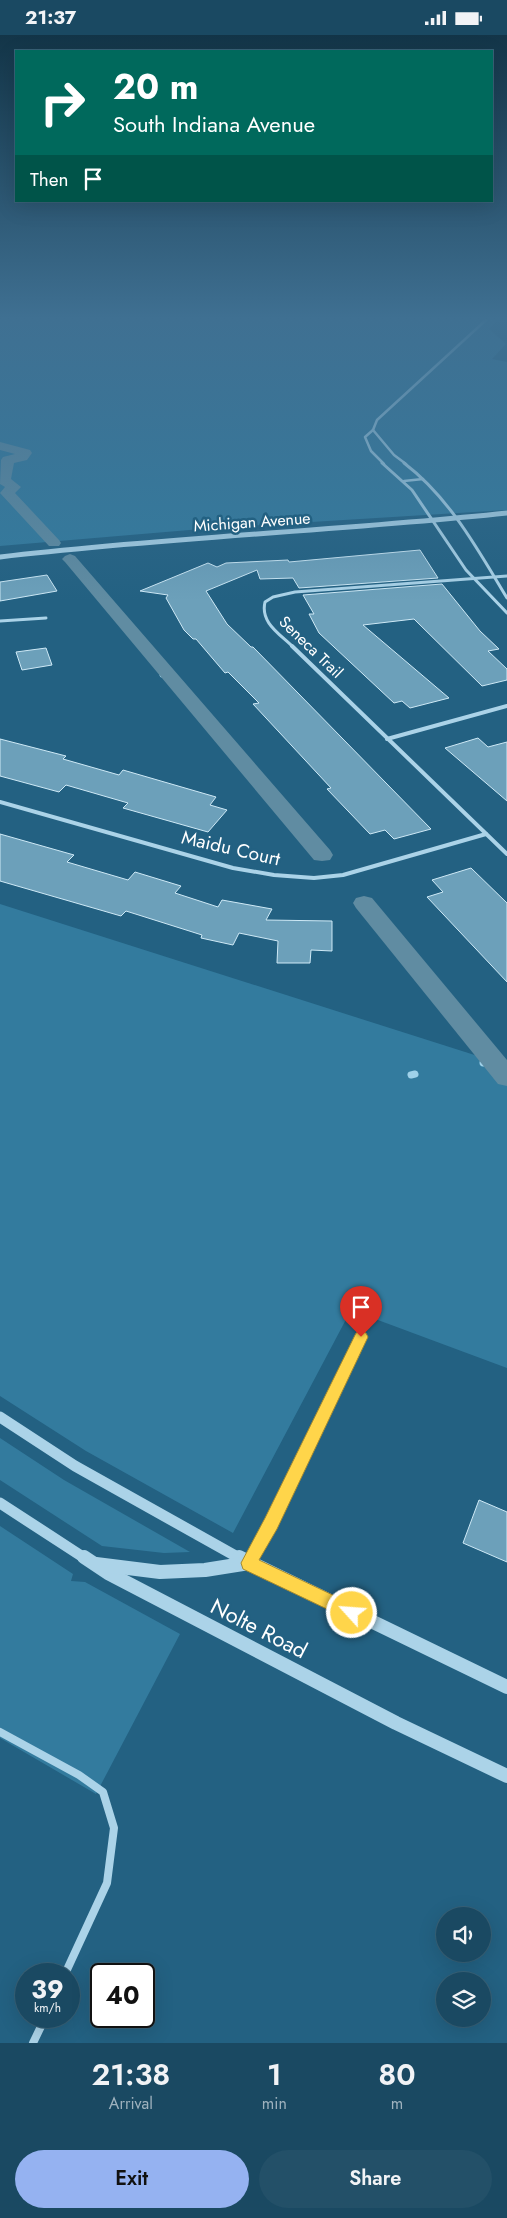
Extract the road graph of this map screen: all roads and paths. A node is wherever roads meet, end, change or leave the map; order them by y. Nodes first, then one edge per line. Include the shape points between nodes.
1 (384, 414) edge
2 (373, 430) junction
3 (424, 479) junction
4 (404, 481) junction
5 (507, 513) edge
6 (459, 519) junction
7 (433, 522) junction
8 (0, 557) edge
9 (507, 576) edge
10 (494, 577) junction
11 (474, 579) junction
12 (507, 598) edge
13 (507, 613) edge
14 (46, 618) dead end
15 (0, 621) edge
16 (507, 706) edge
17 (388, 739) junction
18 (0, 802) edge
19 (486, 834) junction
20 (507, 854) edge
21 (361, 1337) dead end
22 (0, 1417) edge
23 (0, 1503) edge
24 (249, 1563) junction
25 (94, 1564) junction
26 (507, 1687) edge
27 (0, 1732) edge
28 (507, 1776) edge
29 (70, 1963) edge
30 (41, 2028) edge
31 (34, 2043) edge

1 - 2 street
2 - 3 street via 394,455
2 - 4 street via 365,437 365,443 373,455
3 - 4 lane
3 - 6 street
4 - 7 street
5 - 6 street, Michigan Avenue
6 - 7 street, Michigan Avenue
6 - 10 street
7 - 8 street, Michigan Avenue via 234,535
7 - 11 street
9 - 10 street, Seneca Trail
10 - 11 street, Seneca Trail
10 - 12 street
11 - 13 street
11 - 17 street, Seneca Trail via 295,592 265,602 262,611 267,622
14 - 15 street
16 - 17 street
17 - 19 street, Seneca Trail
18 - 19 street, Maidu Court via 233,868 274,875 343,875
19 - 20 street, Seneca Trail
21 - 24 street
22 - 24 street via 75,1466
23 - 25 street, Nolte Road
24 - 25 street via 205,1570 160,1572
24 - 26 street
25 - 28 street, Nolte Road via 396,1723
27 - 29 street via 79,1775 103,1792 114,1827 107,1883
30 - 31 street

